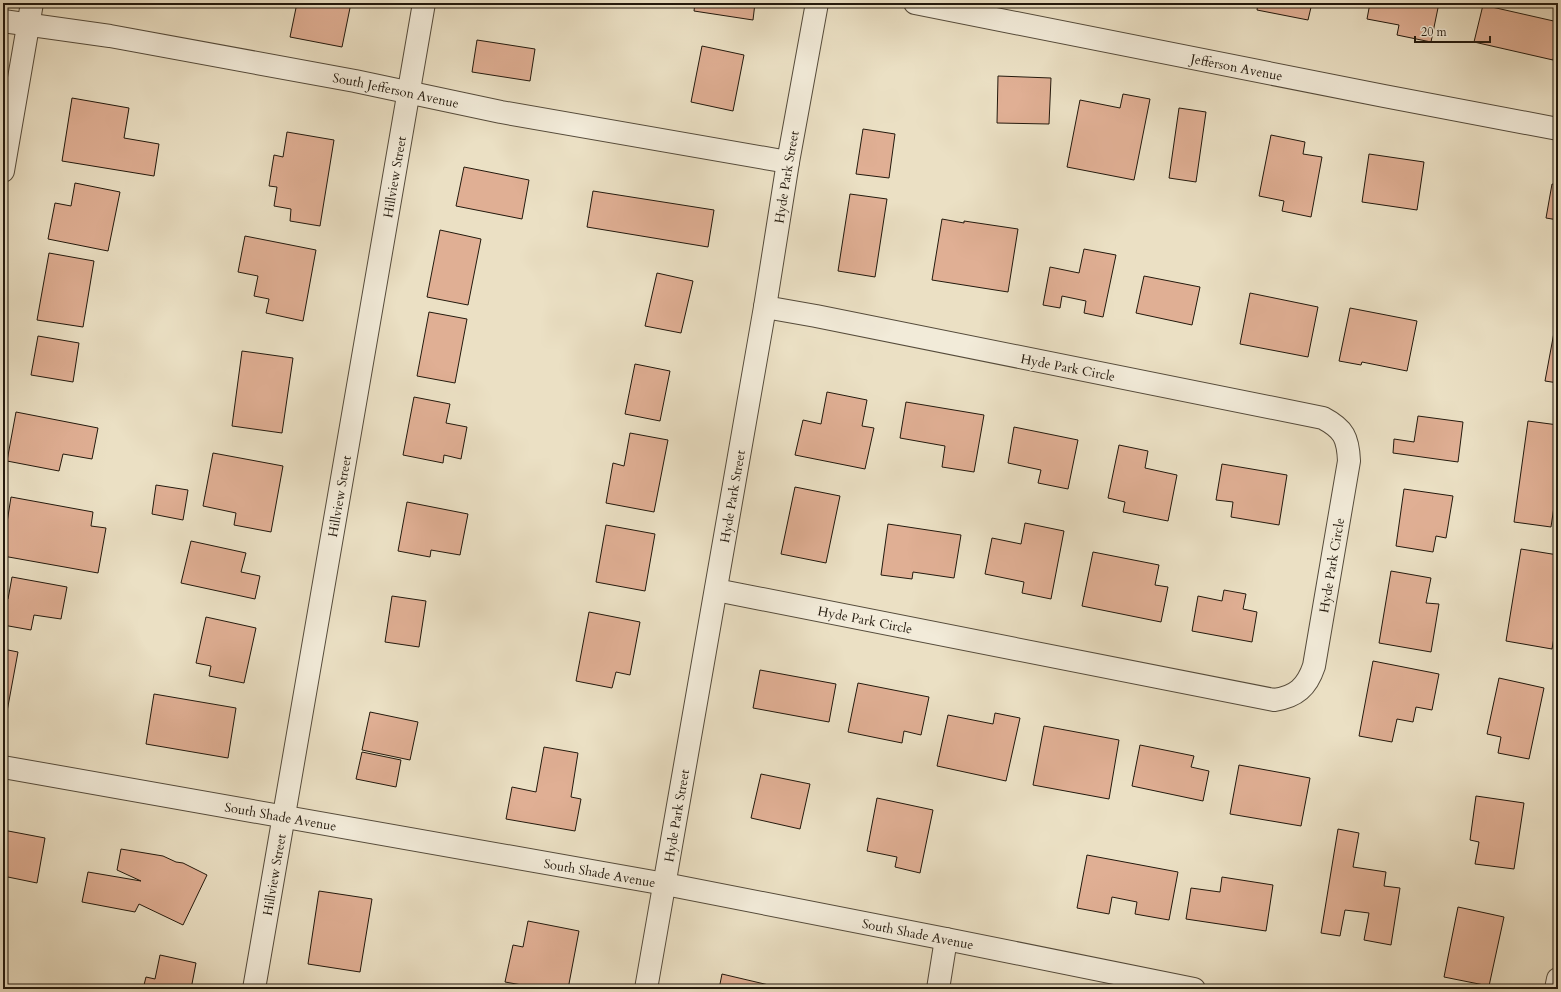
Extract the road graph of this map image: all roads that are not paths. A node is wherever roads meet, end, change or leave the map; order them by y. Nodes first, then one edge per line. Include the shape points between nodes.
1 (32, 3) edge
2 (424, 3) edge
3 (817, 3) edge
4 (915, 3) edge
5 (3, 21) edge
6 (28, 25) junction
7 (409, 92) junction
8 (1558, 129) edge
9 (788, 162) junction
10 (3, 171) edge
11 (765, 307) junction
12 (716, 590) junction
13 (3, 767) edge
14 (284, 816) junction
15 (665, 884) junction
16 (946, 939) junction
17 (1558, 979) edge
18 (254, 989) edge
19 (646, 989) edge
20 (938, 989) edge
21 (1194, 989) edge
22 (1556, 989) edge

1 - 6 street
2 - 7 street, Hillview Street
3 - 9 street, Hyde Park Street
4 - 8 street, Jefferson Avenue
5 - 6 street, South Jefferson Avenue
6 - 7 street, South Jefferson Avenue via 110,36
6 - 10 street
7 - 9 street, South Jefferson Avenue via 501,112
7 - 14 street, Hillview Street
9 - 11 street, Hyde Park Street
11 - 12 street, Hyde Park Street
11 - 12 street, Hyde Park Circle via 1323,418 1335,425 1348,445 1349,461 1314,666 1310,678 1300,691 1286,698 1274,700
12 - 15 street, Hyde Park Street
13 - 14 street, South Shade Avenue
14 - 15 street, South Shade Avenue
14 - 18 street, Hillview Street
15 - 16 street, South Shade Avenue
15 - 19 street, Hyde Park Street
16 - 20 street
16 - 21 street, South Shade Avenue
17 - 22 street

